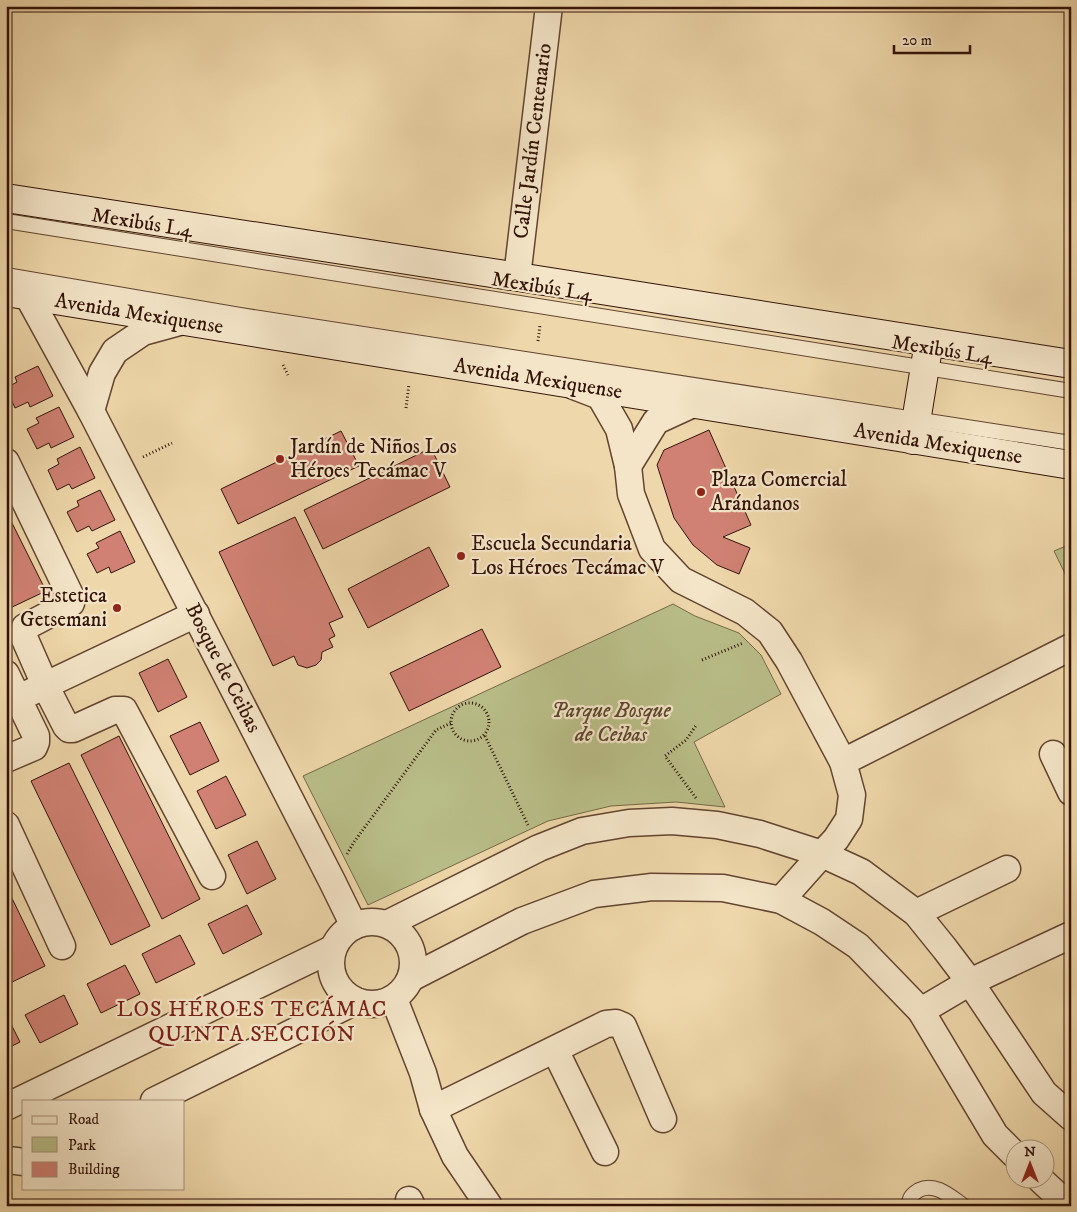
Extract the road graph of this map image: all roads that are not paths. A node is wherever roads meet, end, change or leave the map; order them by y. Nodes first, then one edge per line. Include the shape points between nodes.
1 (549, 6) edge
2 (6, 198) edge
3 (6, 221) edge
4 (6, 275) edge
5 (517, 276) junction
6 (17, 294) edge
7 (183, 321) junction
8 (929, 342) junction
9 (1071, 364) edge
10 (924, 368) junction
11 (569, 384) junction
12 (1071, 391) edge
13 (693, 404) junction
14 (92, 411) junction
15 (915, 430) junction
16 (1071, 443) edge
17 (6, 462) edge
18 (1071, 465) edge
19 (628, 466) junction
20 (196, 614) junction
21 (1071, 647) edge
22 (6, 674) edge
23 (45, 685) junction
24 (12, 701) edge
25 (1053, 754) dead end
26 (6, 759) edge
27 (843, 762) junction
28 (1071, 792) edge
29 (6, 825) edge
30 (822, 854) junction
31 (1007, 869) dead end
32 (212, 876) dead end
33 (781, 900) junction
34 (916, 913) junction
35 (387, 924) junction
36 (354, 926) junction
37 (1071, 935) edge
38 (62, 946) dead end
39 (332, 949) junction
40 (411, 978) junction
41 (970, 982) junction
42 (394, 999) junction
43 (356, 1001) junction
44 (920, 1011) junction
45 (556, 1050) junction
46 (156, 1100) edge
47 (6, 1107) edge
48 (433, 1109) junction
49 (1071, 1117) edge
50 (663, 1119) dead end
51 (1004, 1144) edge
52 (605, 1152) dead end
53 (6, 1158) edge
54 (22, 1162) edge
55 (1052, 1190) edge
56 (1071, 1203) edge
57 (488, 1206) edge
58 (908, 1206) edge
59 (964, 1206) edge

1 - 5 street, Calle Jardín Centenario
2 - 5 main road
3 - 10 lane, Mexibús L4
4 - 15 lane via 536,362
5 - 8 main road
6 - 7 main road, Avenida Mexiquense
6 - 14 street, Bosque de Ceibas
7 - 11 main road, Avenida Mexiquense
7 - 14 street via 143,332 115,351 102,372
8 - 9 main road
8 - 10 main road
10 - 12 lane, Mexibús L4
10 - 15 main road
11 - 13 main road, Avenida Mexiquense
11 - 19 street via 600,396 619,429
13 - 15 main road, Avenida Mexiquense
13 - 19 street via 656,421
14 - 20 street, Bosque de Ceibas
15 - 16 lane
15 - 18 main road, Avenida Mexiquense
17 - 23 street via 72,599 71,603 23,630
19 - 27 street via 631,494 652,549 681,580 745,612 770,632 789,660
20 - 23 street
20 - 36 street, Bosque de Ceibas
21 - 27 street
22 - 24 street
23 - 24 street
23 - 32 street via 69,729 115,710 124,710
24 - 26 street via 36,736 36,742 34,747
25 - 28 street
27 - 30 street via 852,795 849,819
29 - 38 street
30 - 33 street
30 - 34 street via 861,872
30 - 35 street via 760,834 672,821 582,830
31 - 34 street
33 - 40 street via 723,888 652,887 594,894 522,921
33 - 44 street via 858,946
34 - 41 street
35 - 36 street via 370,922
35 - 40 street via 410,946 414,962
36 - 39 street via 341,935
37 - 41 street
39 - 43 street via 331,970 339,989
39 - 47 street
40 - 42 street
41 - 44 street
41 - 49 street via 1044,1093
42 - 43 street via 375,1005
42 - 48 street via 423,1073
43 - 46 street
44 - 51 street via 995,1135
45 - 48 street
45 - 50 street via 606,1024 616,1022 623,1026
45 - 52 street
48 - 57 street via 455,1156
53 - 54 street
55 - 56 street
58 - 59 lane via 912,1194 923,1188 933,1188

